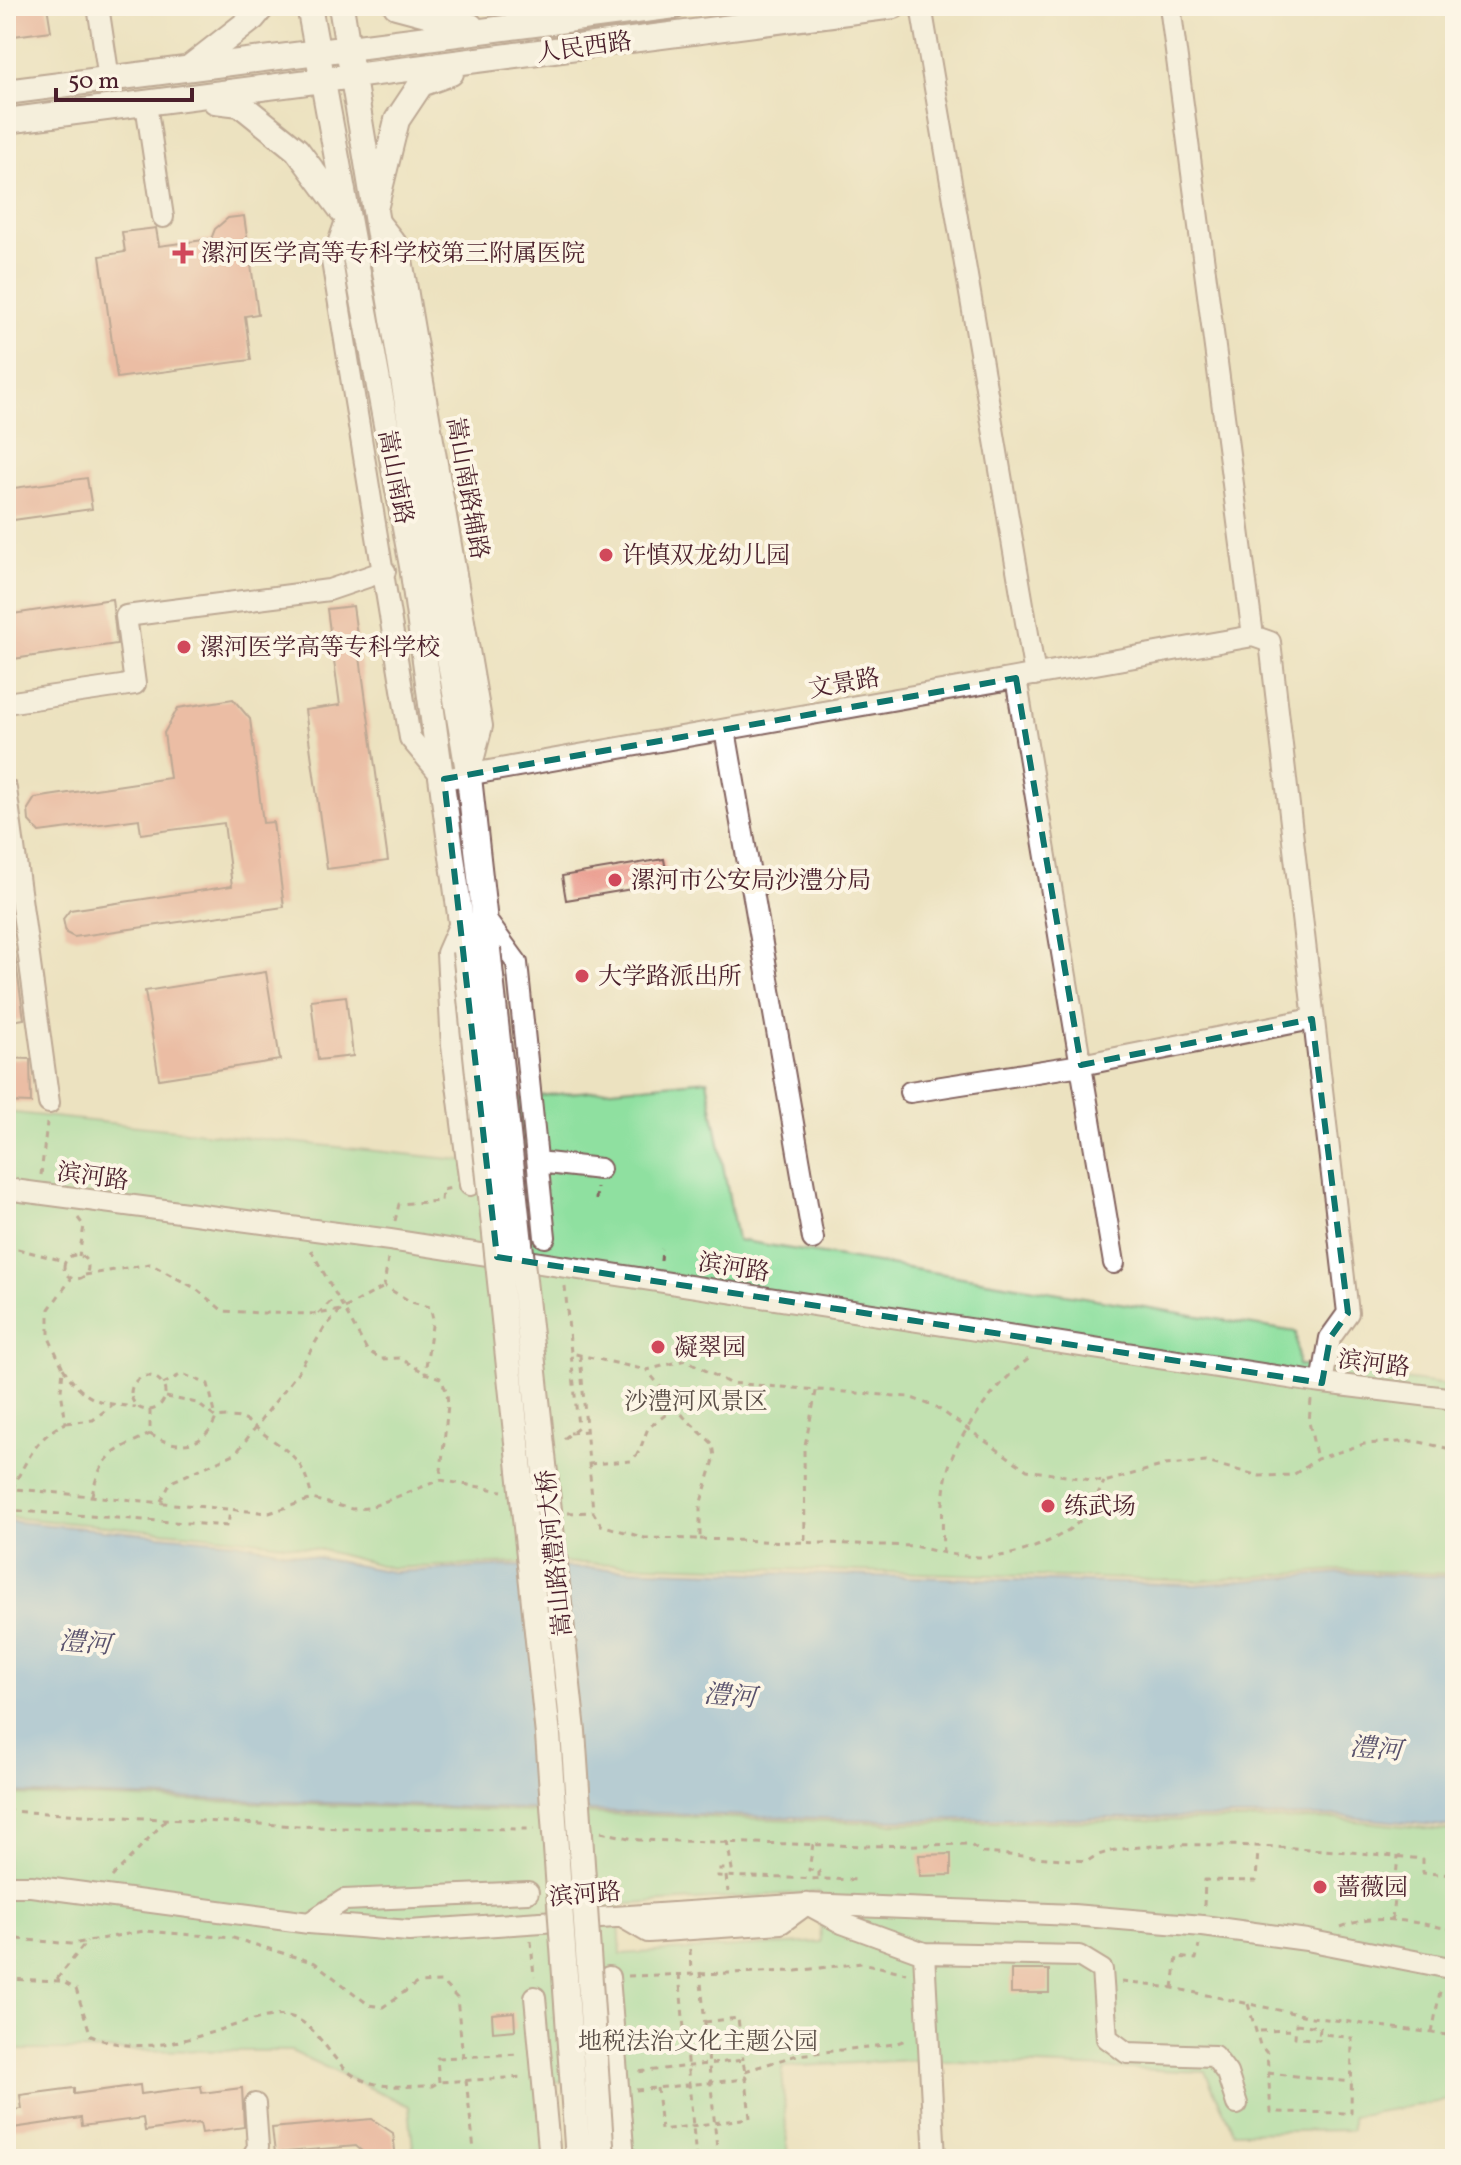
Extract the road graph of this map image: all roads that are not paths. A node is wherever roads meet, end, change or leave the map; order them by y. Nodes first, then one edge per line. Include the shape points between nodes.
1 (98, 6) edge
2 (263, 6) edge
3 (309, 6) edge
4 (341, 6) edge
5 (396, 6) edge
6 (675, 6) edge
7 (894, 6) edge
8 (921, 6) edge
9 (1170, 6) edge
10 (485, 30) junction
11 (348, 47) junction
12 (317, 52) junction
13 (484, 60) junction
14 (187, 70) junction
15 (352, 76) junction
16 (109, 79) junction
17 (322, 81) junction
18 (6, 92) edge
19 (189, 97) junction
20 (146, 104) junction
21 (6, 121) edge
22 (374, 215) junction
23 (163, 217) dead end
24 (347, 218) junction
25 (385, 571) junction
26 (1253, 636) junction
27 (1025, 677) junction
28 (6, 703) edge
29 (725, 730) junction
30 (469, 777) junction
31 (444, 779) junction
32 (6, 789) edge
33 (473, 920) junction
34 (476, 950) junction
35 (1312, 1019) junction
36 (1081, 1065) junction
37 (910, 1092) dead end
38 (49, 1103) road end
39 (538, 1162) junction
40 (600, 1169) dead end
41 (470, 1185) road end
42 (22, 1192) edge
43 (545, 1237) dead end
44 (813, 1239) dead end
45 (1114, 1263) dead end
46 (1319, 1382) junction
47 (1455, 1399) edge
48 (6, 1886) edge
49 (528, 1892) dead end
50 (473, 1895) junction
51 (407, 1897) junction
52 (807, 1904) junction
53 (622, 1917) junction
54 (309, 1923) junction
55 (476, 1929) junction
56 (409, 1931) junction
57 (925, 1961) junction
58 (1448, 1976) edge
59 (609, 1977) road end
60 (535, 1997) road end
61 (255, 2104) dead end
62 (1237, 2104) dead end
63 (251, 2159) edge
64 (550, 2159) edge
65 (578, 2159) edge
66 (602, 2159) edge
67 (624, 2159) edge
68 (935, 2159) edge

1 - 16 street
2 - 14 main road
3 - 12 main road, 嵩山南路
4 - 11 main road, 嵩山南路
5 - 10 main road
6 - 10 main road, 人民西路
7 - 13 main road, 人民西路
8 - 27 street
9 - 26 street
10 - 11 main road, 人民西路
11 - 12 main road, 人民西路
11 - 15 main road, 嵩山南路
12 - 14 main road, 人民西路
12 - 17 main road, 嵩山南路
13 - 15 main road, 人民西路
13 - 22 main road via 421,84 397,120
14 - 16 main road, 人民西路
15 - 17 main road, 人民西路
15 - 22 main road, 嵩山南路
16 - 18 main road, 人民西路
17 - 19 main road, 人民西路
17 - 24 main road, 嵩山南路
19 - 20 main road
19 - 24 main road via 240,104 297,150
20 - 21 main road
20 - 23 street
22 - 30 main road, 嵩山南路
24 - 25 street via 332,261
24 - 31 main road, 嵩山南路 via 412,566
25 - 28 street via 329,590 126,616 135,684
25 - 31 street via 410,738
26 - 27 street, 文景路
26 - 35 street via 1270,642
27 - 29 street, 文景路
27 - 36 street
29 - 30 street, 文景路
29 - 44 street
30 - 31 street, 文景路
30 - 33 main road, 嵩山南路
31 - 33 main road, 嵩山南路
32 - 38 street
33 - 34 main road, 嵩山南路
33 - 39 street via 517,963
33 - 41 street via 447,953 452,1046
34 - 65 main road, 嵩山路澧河大桥, bridge via 548,1735
34 - 66 main road, 嵩山路澧河大桥, bridge via 573,1731
35 - 36 street
35 - 46 street via 1348,1313 1330,1338
36 - 37 street
36 - 45 street
39 - 40 street
39 - 43 street
42 - 46 street, 滨河路 via 390,1240
46 - 47 street, 滨河路
48 - 54 street, 滨河路
49 - 50 street
50 - 51 street
50 - 55 street
51 - 54 street via 344,1900
51 - 56 street
52 - 53 street, 滨河路
52 - 53 street via 781,1923 688,1930 648,1932
52 - 57 street
52 - 58 street, 滨河路 via 1203,1926 1307,1940
53 - 55 street, 滨河路
54 - 56 street, 滨河路
55 - 56 street, 滨河路
57 - 62 street via 1079,1956 1102,1970 1107,2038 1127,2053 1214,2056 1227,2073
57 - 68 street
59 - 67 street
60 - 64 street
61 - 63 street via 258,2147

